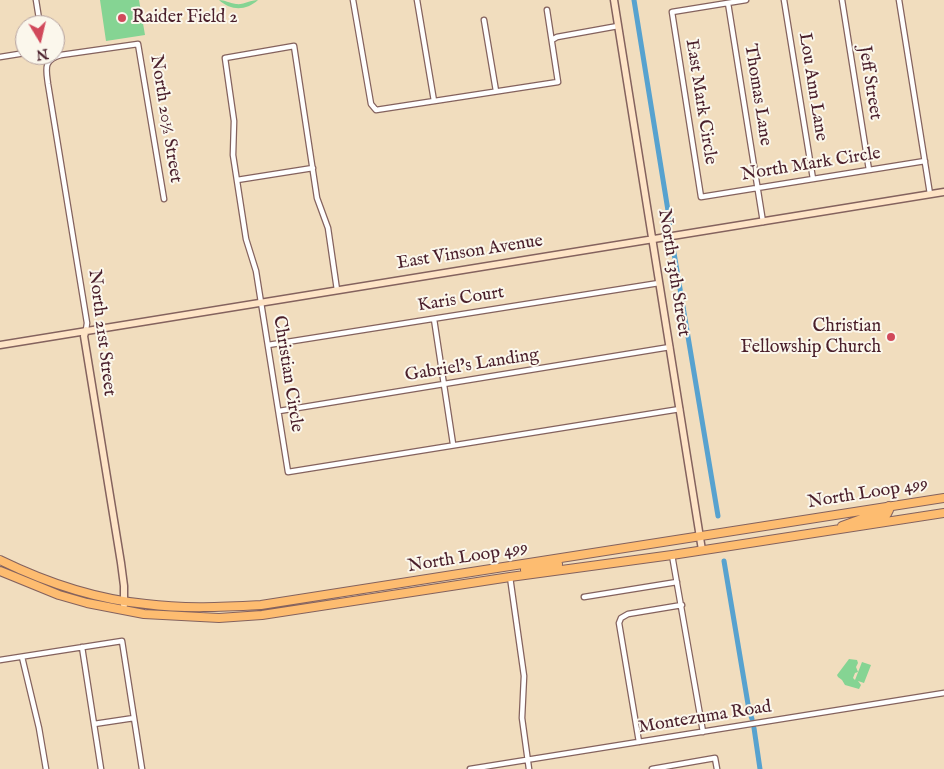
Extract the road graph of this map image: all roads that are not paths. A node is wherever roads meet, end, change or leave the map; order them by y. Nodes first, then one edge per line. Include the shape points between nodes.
1 (36, 0) edge
2 (353, 0) edge
3 (417, 0) edge
4 (614, 0) edge
5 (746, 0) edge
6 (784, 0) edge
7 (842, 0) edge
8 (899, 0) edge
9 (728, 3) junction
10 (547, 10) dead end
11 (38, 15) edge
12 (484, 20) dead end
13 (618, 26) junction
14 (552, 40) junction
15 (65, 54) edge
16 (15, 55) edge
17 (0, 57) edge
18 (47, 65) edge
19 (496, 91) junction
20 (434, 102) junction
21 (925, 161) junction
22 (312, 168) junction
23 (869, 170) junction
24 (813, 179) junction
25 (237, 180) junction
26 (757, 188) junction
27 (944, 192) edge
28 (930, 194) junction
29 (701, 197) joint
30 (164, 199) dead end
31 (763, 222) junction
32 (652, 239) junction
33 (659, 283) junction
34 (337, 290) junction
35 (261, 302) junction
36 (434, 319) junction
37 (86, 330) junction
38 (0, 344) edge
39 (268, 344) junction
40 (670, 347) junction
41 (444, 384) junction
42 (680, 410) junction
43 (279, 411) junction
44 (453, 444) junction
45 (944, 498) edge
46 (888, 506) junction
47 (944, 513) edge
48 (836, 530) junction
49 (700, 535) junction
50 (702, 550) junction
51 (583, 554) junction
52 (672, 555) junction
53 (0, 560) edge
54 (0, 571) edge
55 (510, 577) junction
56 (677, 582) junction
57 (584, 597) dead end
58 (125, 601) junction
59 (682, 605) junction
60 (123, 610) junction
61 (82, 647) junction
62 (22, 657) junction
63 (0, 660) edge
64 (944, 693) edge
65 (134, 718) junction
66 (94, 724) junction
67 (703, 732) junction
68 (639, 742) junction
69 (528, 760) junction
70 (46, 769) edge
71 (101, 769) edge
72 (142, 769) edge
73 (470, 769) edge
74 (529, 769) edge
75 (652, 769) edge
76 (717, 769) edge

1 - 11 street
2 - 20 street via 372,107 380,110
3 - 20 street
4 - 13 street, North 13th Street
5 - 9 street
6 - 24 street, Lou Ann Lane
7 - 23 street, Jeff Street
8 - 21 street
9 - 26 street, Thomas Lane
9 - 29 street, East Mark Circle via 672,12
10 - 14 street
12 - 19 street
13 - 14 street
13 - 32 street, North 13th Street
14 - 19 street via 558,82
15 - 30 street, North 20½ Street via 138,44
16 - 17 street
18 - 37 street, North 21st Street
19 - 20 street
21 - 23 street, North Mark Circle
21 - 28 street
22 - 25 street
22 - 25 street, Christian Circle via 294,46 225,58 234,121 233,155
22 - 34 street via 329,236
23 - 24 street, North Mark Circle
24 - 26 street, North Mark Circle
25 - 35 street, Christian Circle via 246,239
26 - 29 street, North Mark Circle
26 - 31 street, Thomas Lane
27 - 28 street, East Vinson Avenue
28 - 31 street, East Vinson Avenue
31 - 32 street, East Vinson Avenue
32 - 33 street, North 13th Street
32 - 34 street, East Vinson Avenue
33 - 36 street, Karis Court
33 - 40 street, North 13th Street
34 - 35 street, East Vinson Avenue
35 - 37 street, East Vinson Avenue
35 - 39 street, Christian Circle
36 - 39 street, Karis Court
36 - 41 street
37 - 38 street, East Vinson Avenue
37 - 58 street, North 21st Street via 84,336
39 - 43 street, Christian Circle
40 - 41 street, Gabriel's Landing
40 - 42 street, North 13th Street
41 - 43 street, Gabriel's Landing
41 - 44 street
42 - 44 street, Christian Circle
42 - 49 street, North 13th Street
43 - 44 street, Christian Circle via 288,472
45 - 46 main road, North Loop 499
46 - 48 main road via 887,514 857,520
46 - 49 main road, North Loop 499
47 - 48 main road, North Loop 499
48 - 50 main road, North Loop 499
49 - 50 street, North 13th Street
49 - 51 main road, North Loop 499
50 - 52 main road, North Loop 499
51 - 55 main road via 558,564 512,572
51 - 58 main road, North Loop 499 via 261,605 179,607
52 - 55 main road, North Loop 499
52 - 56 street
53 - 58 main road, North Loop 499 via 62,585
54 - 60 main road, North Loop 499 via 59,595
55 - 60 main road, North Loop 499 via 262,615 178,617
55 - 69 street via 524,676 522,718
56 - 57 street
56 - 59 street
58 - 60 street, North 21st Street
59 - 67 street
59 - 68 street via 628,614 619,623
61 - 62 street
61 - 65 street via 122,641
61 - 66 street
62 - 63 street
62 - 70 street
64 - 67 street, Montezuma Road
65 - 66 street
65 - 72 street
66 - 71 street
67 - 68 street, Montezuma Road
68 - 69 street, Montezuma Road
69 - 73 street, Montezuma Road
69 - 74 street
75 - 76 street via 715,758

